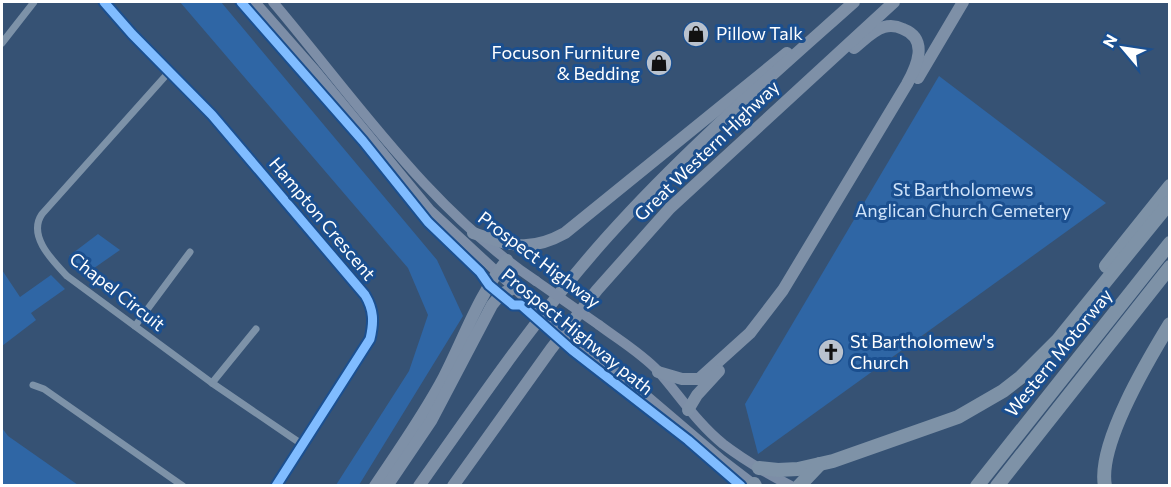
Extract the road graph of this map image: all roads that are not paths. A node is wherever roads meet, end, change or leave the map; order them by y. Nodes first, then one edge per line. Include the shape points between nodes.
1 (34, 2) edge
2 (104, 2) edge
3 (272, 2) edge
4 (854, 2) edge
5 (894, 2) edge
6 (963, 2) edge
7 (258, 6) edge
8 (840, 14) junction
9 (2, 43) edge
10 (169, 72) junction
11 (791, 96) junction
12 (1170, 186) edge
13 (1170, 202) edge
14 (473, 233) junction
15 (1170, 243) edge
16 (190, 252) dead end
17 (507, 260) junction
18 (1170, 267) edge
19 (497, 273) junction
20 (514, 288) junction
21 (1170, 324) edge
22 (135, 326) junction
23 (256, 329) dead end
24 (1058, 340) junction
25 (658, 372) junction
26 (212, 383) junction
27 (33, 385) dead end
28 (688, 410) junction
29 (303, 445) junction
30 (820, 464) junction
31 (759, 468) junction
32 (755, 485) edge
33 (183, 486) edge
34 (276, 486) edge
35 (375, 486) edge
36 (387, 486) edge
37 (419, 486) edge
38 (453, 486) edge
39 (791, 486) edge
40 (799, 486) edge
41 (977, 486) edge
42 (997, 486) edge
43 (1105, 486) edge

1 - 9 street
2 - 10 street, Hampton Crescent
3 - 7 street
3 - 14 main road, Prospect Highway via 393,147
4 - 8 highway, Great Western Highway
5 - 11 highway, Great Western Highway
6 - 28 highway via 782,302 750,342 711,378
7 - 19 main road, Prospect Highway via 430,210
8 - 14 highway via 565,233 544,243 519,246
8 - 37 highway, Great Western Highway via 699,143 608,236 540,317
10 - 22 street, Chapel Circuit via 42,214 37,226 42,242 68,276
10 - 29 street, Hampton Crescent via 212,115 372,306 374,323 370,339
11 - 25 highway via 883,27 908,31 918,44 920,53 913,73 783,290 761,320 699,379
11 - 38 highway, Great Western Highway via 670,208 634,248 551,349
12 - 24 highway via 1065,318
13 - 24 highway
14 - 17 main road, Prospect Highway
15 - 41 highway, Western Motorway
16 - 22 street
17 - 19 highway
17 - 25 main road, Prospect Highway, bridge
18 - 42 highway, Western Motorway
19 - 20 main road, Prospect Highway
19 - 35 highway via 443,378
20 - 32 main road, Prospect Highway, bridge
20 - 36 highway via 501,294 492,305 431,421
21 - 43 highway via 1144,368 1114,433 1104,468
22 - 26 street, Chapel Circuit
23 - 26 street
24 - 30 highway via 1003,391 958,417
25 - 28 main road, Prospect Highway
26 - 29 street, Chapel Circuit
27 - 33 street via 44,388
28 - 31 main road, Prospect Highway via 723,443
29 - 34 street, Hampton Crescent
30 - 31 highway via 798,469
30 - 40 highway
31 - 39 main road, Prospect Highway

